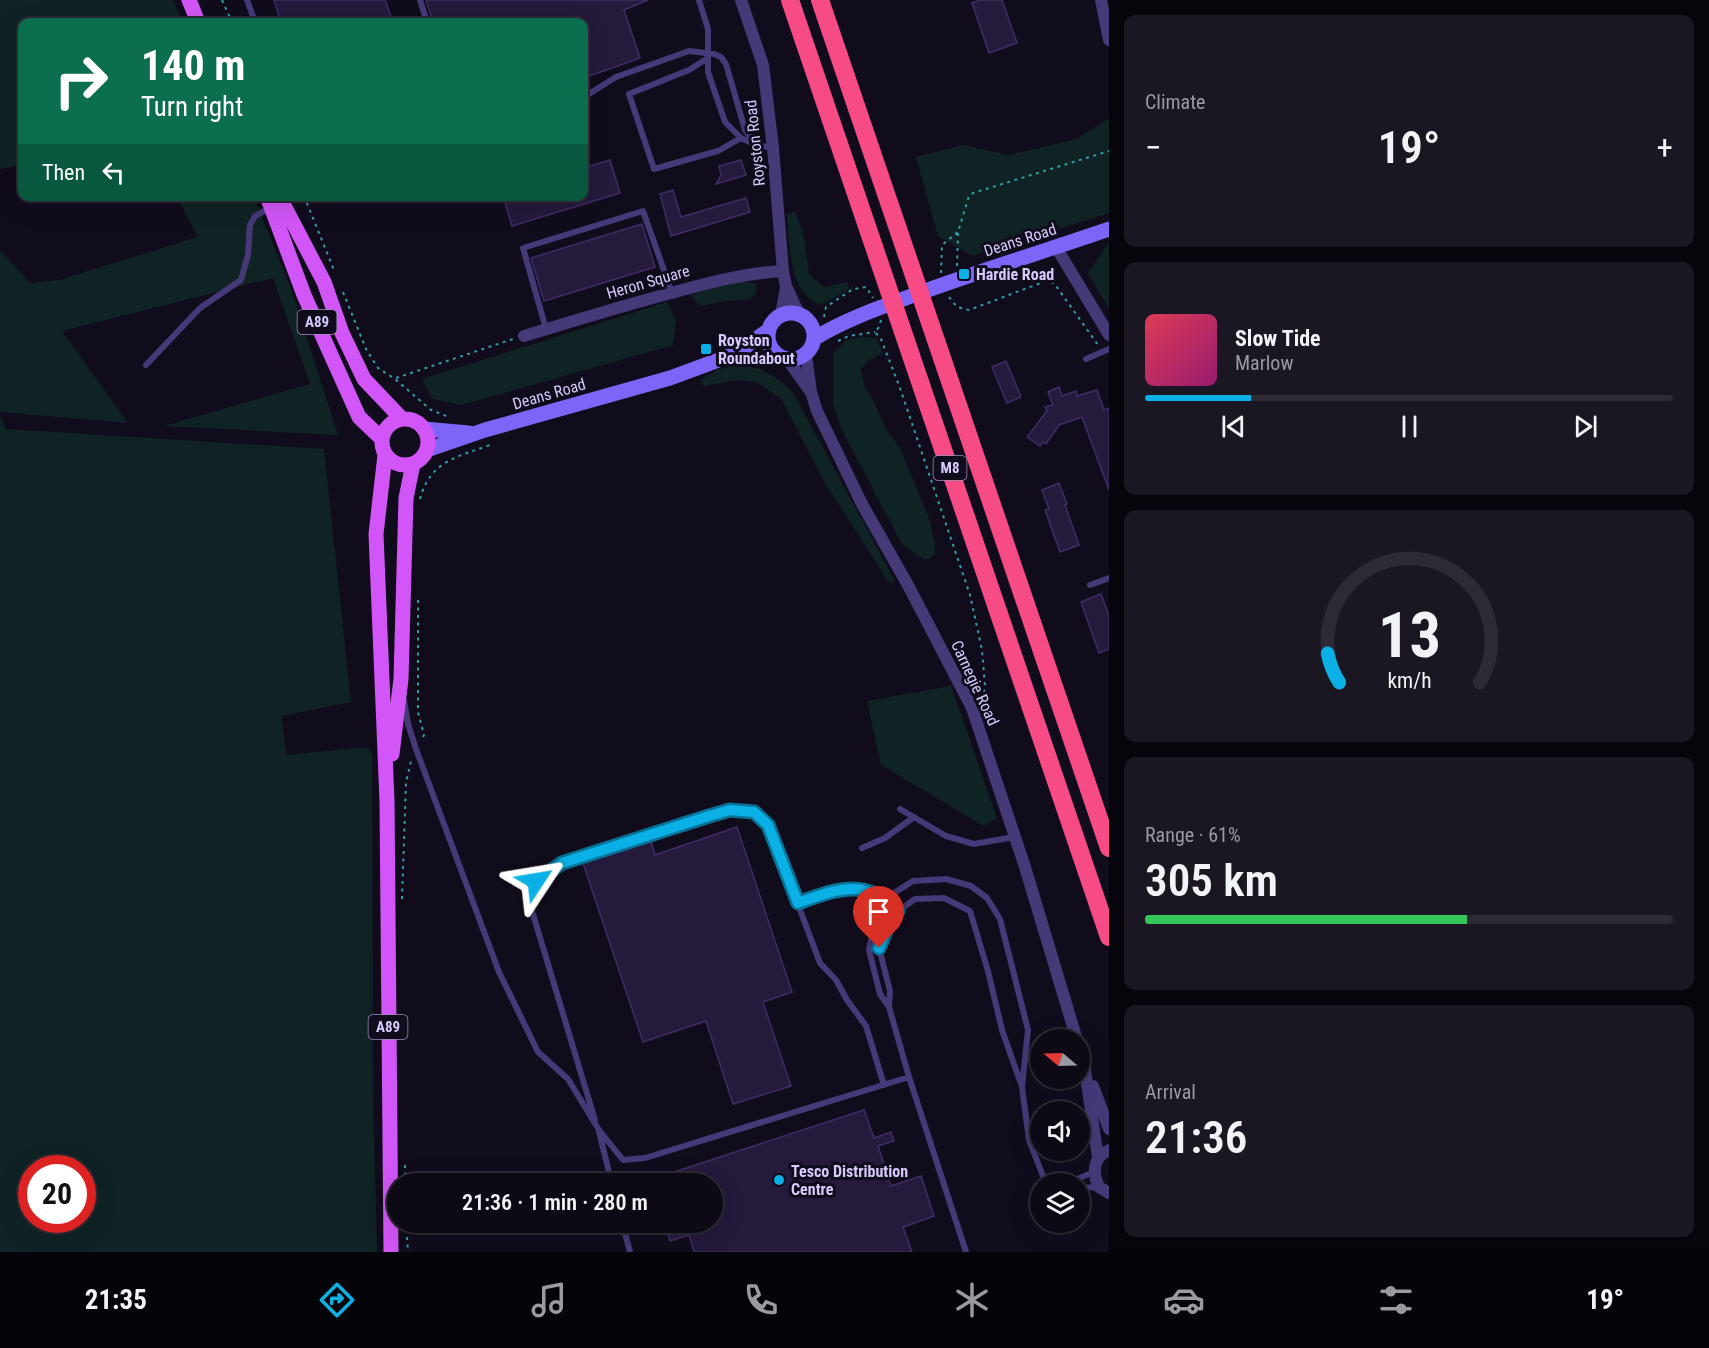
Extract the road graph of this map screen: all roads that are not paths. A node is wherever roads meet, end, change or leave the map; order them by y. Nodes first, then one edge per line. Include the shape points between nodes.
1 (189, 0) edge
2 (247, 0) edge
3 (420, 0) edge
4 (699, 0) edge
5 (741, 0) edge
6 (790, 0) edge
7 (820, 0) edge
8 (1101, 0) edge
9 (196, 18) edge
10 (254, 18) edge
11 (426, 18) edge
12 (1109, 40) edge
13 (708, 56) junction
14 (588, 94) edge
15 (741, 138) junction
16 (756, 145) junction
17 (773, 148) junction
18 (271, 201) edge
19 (272, 201) edge
20 (273, 201) edge
21 (1109, 229) edge
22 (1056, 247) junction
23 (783, 271) junction
24 (786, 286) junction
25 (672, 292) junction
26 (782, 315) junction
27 (811, 320) junction
28 (842, 322) junction
29 (546, 329) junction
30 (769, 330) junction
31 (1109, 335) edge
32 (524, 336) road end
33 (815, 338) junction
34 (1106, 350) edge
35 (735, 354) junction
36 (806, 355) junction
37 (781, 356) junction
38 (1086, 358) dead end
39 (146, 365) dead end
40 (811, 392) junction
41 (402, 419) junction
42 (424, 429) junction
43 (480, 432) junction
44 (382, 439) junction
45 (427, 450) junction
46 (386, 455) junction
47 (413, 464) junction
48 (1109, 578) edge
49 (1090, 585) dead end
50 (401, 679) junction
51 (387, 801) junction
52 (900, 809) dead end
53 (915, 818) junction
54 (1014, 837) junction
55 (862, 848) dead end
56 (1109, 848) edge
57 (886, 898) junction
58 (798, 903) junction
59 (898, 911) junction
60 (1109, 937) edge
61 (889, 1006) junction
62 (1074, 1029) edge
63 (909, 1077) junction
64 (1090, 1077) edge
65 (884, 1085) junction
66 (1022, 1087) junction
67 (1087, 1089) edge
68 (1109, 1129) edge
69 (599, 1130) junction
70 (1109, 1150) edge
71 (1098, 1158) junction
72 (1094, 1172) junction
73 (609, 1173) edge
74 (1042, 1173) edge
75 (1090, 1174) edge
76 (1104, 1190) edge
77 (625, 1233) edge
78 (390, 1252) edge
79 (630, 1252) edge
80 (966, 1252) edge

1 - 9 main road
2 - 10 lane
3 - 11 lane
4 - 13 lane via 708,28
5 - 17 street, Royston Road via 764,65
6 - 60 highway, M8
7 - 56 highway, M8
8 - 12 street
13 - 14 lane via 689,51 616,77
13 - 15 lane via 708,72 725,122
13 - 15 lane via 689,70 629,94 654,169 717,151
13 - 16 lane via 721,57 726,64 745,130
15 - 16 lane
16 - 17 lane
17 - 23 street, Royston Road
18 - 39 lane via 250,225 241,280 200,308
19 - 44 main road, A89 via 304,295 359,417
20 - 41 main road, A89 via 324,282 364,379
21 - 22 street, Deans Road
22 - 28 street, Deans Road
22 - 31 street
23 - 24 street, Royston Road
23 - 25 street, Heron Square via 733,276
24 - 26 street, Royston Road
24 - 27 street, Royston Road
25 - 29 street, Heron Square
25 - 29 lane via 643,211 523,248
26 - 27 street via 790,313
26 - 30 street
27 - 28 street, Deans Road
27 - 33 street
28 - 33 street, Deans Road
29 - 32 street, Heron Square
30 - 35 street, Deans Road
30 - 37 street via 770,345
33 - 36 street
34 - 38 lane
35 - 37 street, Deans Road
35 - 43 street, Deans Road via 670,378
36 - 37 street via 798,359
36 - 40 street, Carnegie Road
37 - 40 street, Carnegie Road
40 - 54 street, Carnegie Road via 862,504 972,708
41 - 42 main road, A89 via 416,422
41 - 44 main road via 389,426
42 - 43 street, Deans Road
42 - 45 main road
43 - 45 street, Deans Road
44 - 46 main road, A89
45 - 47 main road
46 - 47 main road via 399,465
46 - 51 main road, A89 via 376,534
47 - 50 main road, A89 via 406,498
48 - 49 lane
50 - 51 main road, A89
50 - 69 lane via 416,749 499,972 538,1052 568,1079
51 - 78 main road, A89
52 - 53 lane
53 - 54 lane via 946,836 974,844
53 - 55 lane
54 - 62 street, Carnegie Road
57 - 58 lane via 850,888
57 - 59 lane
57 - 61 lane via 869,950 880,994
57 - 66 lane via 913,881 946,879 971,886 987,898 1000,919 1028,1030
58 - 65 lane via 820,963 866,1026
58 - 69 lane via 768,825 754,812 730,810 562,863 536,881 529,901
59 - 61 lane via 879,948 890,991
59 - 66 lane via 915,899 944,898 969,911
61 - 63 lane
63 - 65 lane
63 - 80 lane
64 - 68 street
65 - 69 lane via 645,1158 623,1160
66 - 74 lane via 1029,1140
67 - 71 street
69 - 73 lane
70 - 71 street
71 - 72 street
72 - 75 lane
72 - 76 street
77 - 79 lane

